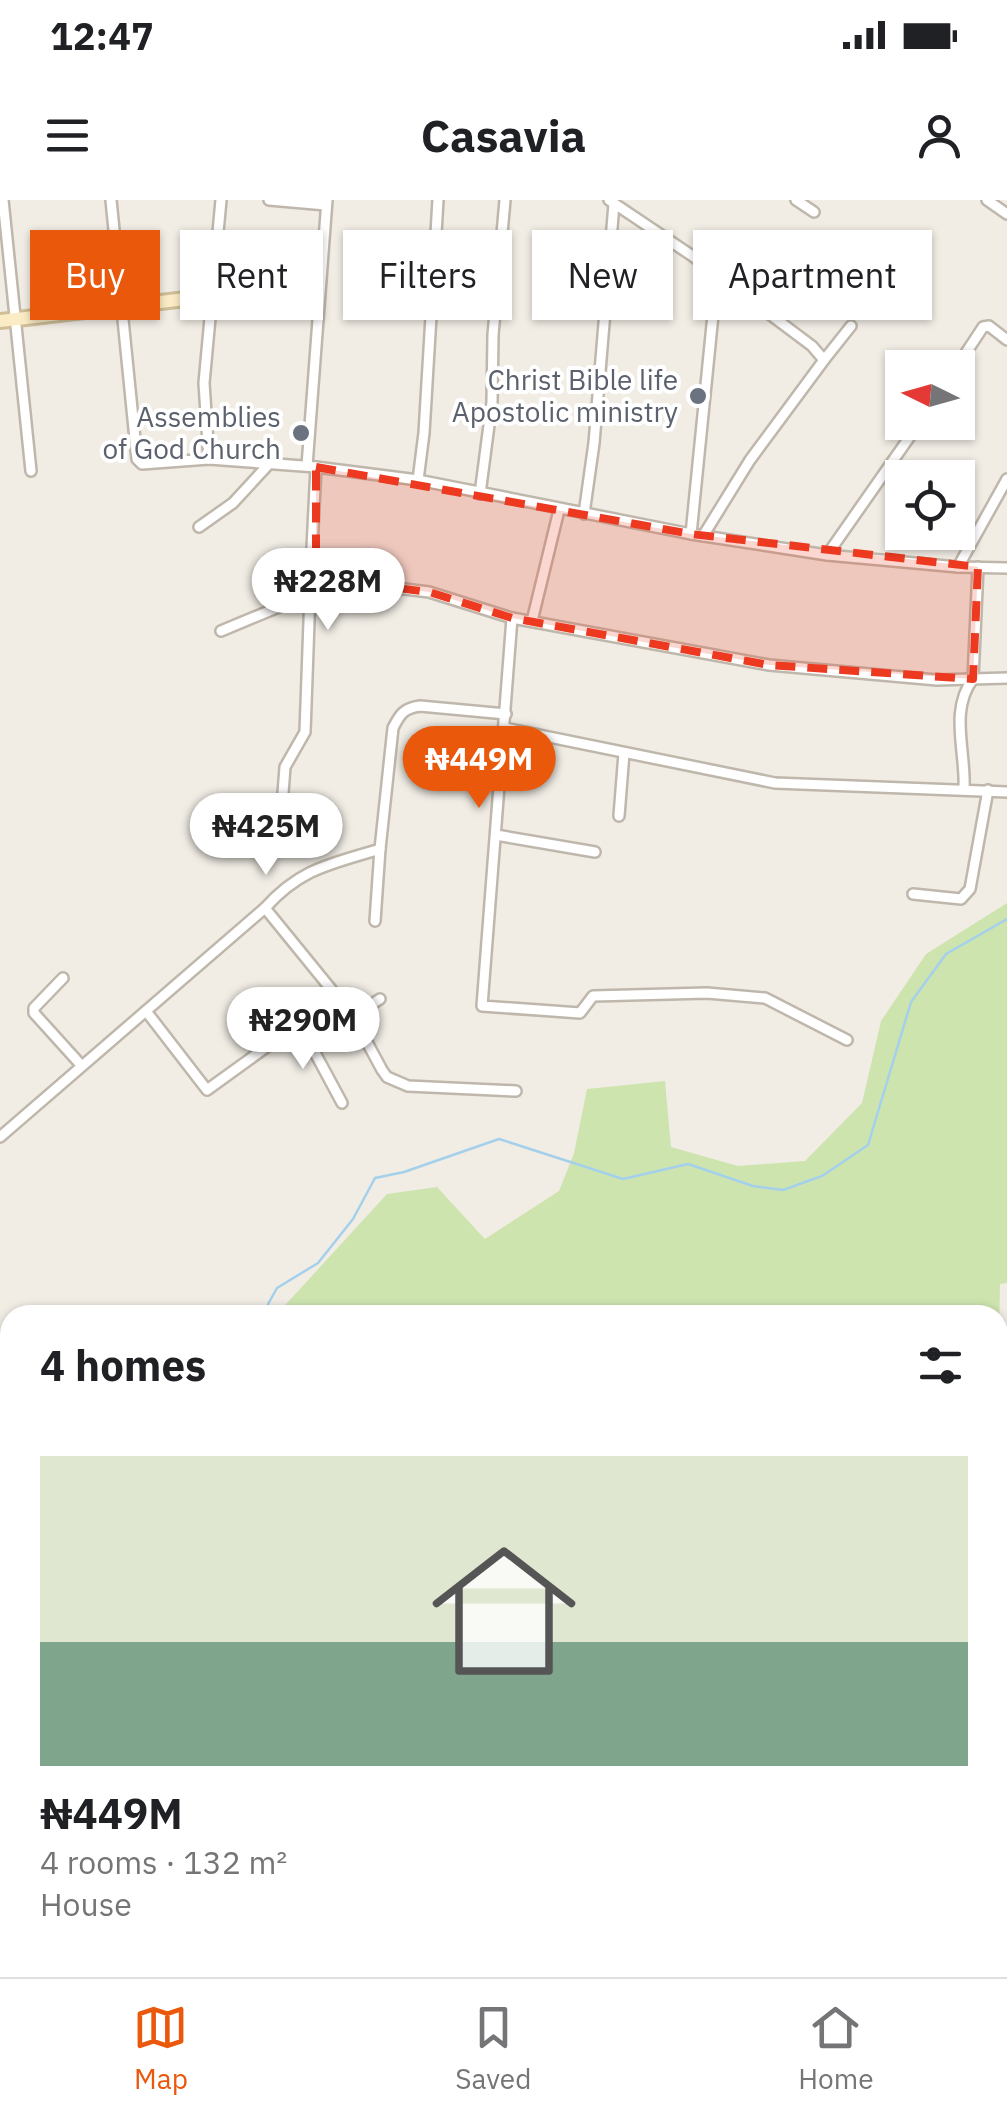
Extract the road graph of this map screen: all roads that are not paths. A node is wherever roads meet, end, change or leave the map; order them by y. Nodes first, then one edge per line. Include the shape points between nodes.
1 (2, 200) edge
2 (111, 200) edge
3 (220, 200) edge
4 (269, 200) edge
5 (438, 200) edge
6 (506, 200) edge
7 (796, 200) edge
8 (986, 200) edge
9 (612, 202) edge
10 (327, 203) edge
11 (814, 212) dead end
12 (1007, 214) edge
13 (114, 230) edge
14 (217, 230) edge
15 (693, 258) edge
16 (30, 318) edge
17 (16, 320) junction
18 (124, 320) edge
19 (208, 320) edge
20 (712, 320) edge
21 (777, 320) edge
22 (0, 322) edge
23 (851, 326) dead end
24 (1007, 340) edge
25 (968, 350) edge
26 (824, 360) junction
27 (907, 440) edge
28 (209, 460) junction
29 (268, 465) junction
30 (312, 466) junction
31 (31, 470) dead end
32 (1007, 479) edge
33 (418, 480) junction
34 (480, 494) junction
35 (559, 510) junction
36 (584, 514) junction
37 (199, 528) dead end
38 (691, 534) junction
39 (703, 536) junction
40 (827, 555) junction
41 (958, 567) junction
42 (978, 568) junction
43 (1007, 568) edge
44 (316, 578) junction
45 (310, 594) junction
46 (512, 618) junction
47 (532, 622) junction
48 (221, 631) dead end
49 (1007, 678) edge
50 (973, 679) junction
51 (506, 714) junction
52 (505, 728) junction
53 (624, 753) junction
54 (964, 788) junction
55 (988, 790) junction
56 (1007, 792) edge
57 (282, 793) dead end
58 (619, 816) dead end
59 (496, 835) junction
60 (380, 849) junction
61 (596, 852) dead end
62 (913, 894) dead end
63 (264, 908) junction
64 (375, 921) dead end
65 (63, 978) dead end
66 (335, 994) junction
67 (380, 1000) dead end
68 (146, 1011) junction
69 (354, 1016) junction
70 (299, 1023) junction
71 (847, 1040) dead end
72 (81, 1065) junction
73 (516, 1091) dead end
74 (342, 1103) dead end
75 (0, 1137) edge

1 - 17 street
2 - 13 street
3 - 14 street
4 - 10 street
5 - 33 street
6 - 34 street
7 - 11 street
8 - 12 street
9 - 15 street
9 - 36 street
10 - 30 street
16 - 17 street
17 - 22 street
17 - 31 street
18 - 28 street via 137,459 148,465
19 - 28 street
20 - 38 street
21 - 26 street
23 - 26 street
24 - 25 street via 983,327
26 - 39 street
27 - 40 street
28 - 29 street
29 - 30 street
29 - 37 street via 233,504
30 - 33 street
30 - 44 street
32 - 41 street
33 - 34 street
34 - 35 street
35 - 36 street
35 - 47 street
36 - 38 street
38 - 39 street
39 - 40 street
40 - 41 street
41 - 42 street
42 - 43 street
42 - 50 street
44 - 45 street
44 - 46 street via 429,592
45 - 48 street
45 - 57 street via 305,732 286,767
46 - 47 street
46 - 51 street
47 - 50 street via 768,665
49 - 50 street
50 - 54 street via 960,718
51 - 52 street
51 - 60 street via 420,706 400,713
52 - 53 street
52 - 59 street
53 - 54 street via 775,783
53 - 58 street
54 - 55 street
55 - 56 street
55 - 62 street via 970,889 961,899
59 - 61 street
59 - 71 street via 482,1006 580,1013 593,996 726,994 765,998
60 - 63 street via 327,862
60 - 64 street
63 - 66 street
63 - 68 street
65 - 72 street via 34,1014
66 - 69 street
66 - 70 street
67 - 69 street
68 - 70 street via 207,1090
68 - 72 street
69 - 73 street via 382,1070 395,1081
70 - 74 street
72 - 75 street

